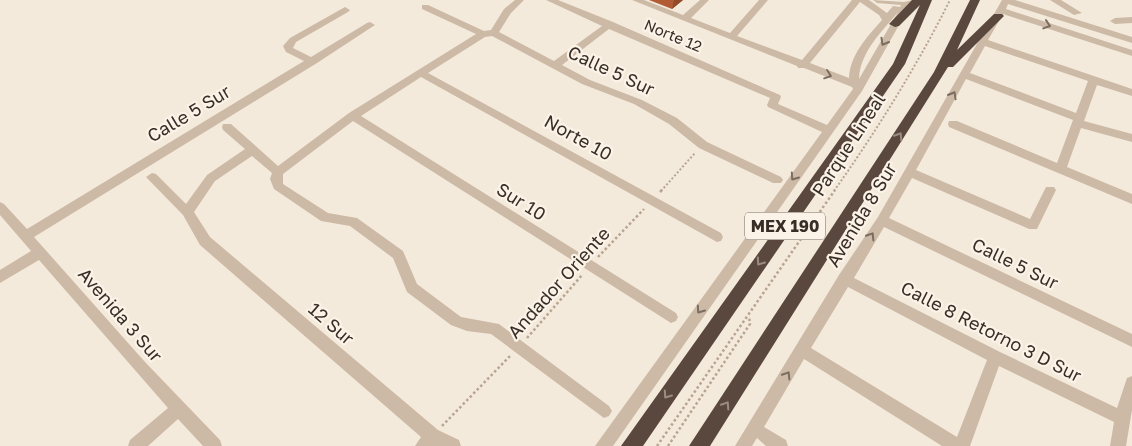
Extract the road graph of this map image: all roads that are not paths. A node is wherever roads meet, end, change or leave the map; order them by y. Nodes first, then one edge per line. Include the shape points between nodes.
1 (520, 0) edge
2 (550, 0) edge
3 (636, 0) edge
4 (705, 0) edge
5 (764, 0) edge
6 (857, 0) edge
7 (863, 0) edge
8 (878, 0) edge
9 (918, 0) edge
10 (926, 0) edge
11 (975, 0) edge
12 (1054, 0) edge
13 (904, 1) edge
14 (1003, 6) edge
15 (425, 7) dead end
16 (345, 10) dead end
17 (1077, 12) dead end
18 (684, 19) junction
19 (1132, 20) edge
20 (1115, 21) dead end
21 (891, 22) junction
22 (610, 24) junction
23 (370, 25) dead end
24 (494, 33) junction
25 (483, 34) junction
26 (731, 37) junction
27 (1132, 40) edge
28 (984, 42) junction
29 (1132, 53) edge
30 (313, 61) junction
31 (554, 66) junction
32 (802, 66) junction
33 (940, 72) junction
34 (421, 73) junction
35 (965, 75) junction
36 (1094, 79) junction
37 (856, 86) junction
38 (1132, 93) edge
39 (353, 116) junction
40 (1078, 120) junction
41 (953, 124) dead end
42 (227, 127) dead end
43 (828, 130) junction
44 (1132, 138) edge
45 (252, 150) junction
46 (1060, 169) junction
47 (278, 172) junction
48 (909, 172) junction
49 (152, 177) dead end
50 (777, 180) dead end
51 (1050, 190) dead end
52 (1132, 199) edge
53 (2, 211) edge
54 (187, 212) junction
55 (882, 220) junction
56 (27, 235) junction
57 (717, 237) dead end
58 (41, 252) junction
59 (0, 278) edge
60 (844, 279) junction
61 (671, 317) dead end
62 (1132, 341) edge
63 (802, 350) junction
64 (995, 357) junction
65 (1132, 383) edge
66 (178, 409) junction
67 (604, 411) dead end
68 (1126, 412) edge
69 (763, 434) dead end
70 (428, 441) edge
71 (136, 446) edge
72 (214, 446) edge
73 (453, 446) edge
74 (603, 446) edge
75 (631, 446) edge
76 (699, 446) edge
77 (743, 446) edge
78 (780, 446) edge
79 (957, 446) edge
80 (962, 446) edge
81 (1118, 446) edge

1 - 24 street via 507,11
2 - 22 street, Norte 12
3 - 18 street
4 - 18 street
5 - 26 street
6 - 32 street
7 - 21 street
8 - 13 street
9 - 21 highway
10 -> 75 highway, MEX 190 via 899,64
11 - 33 highway, MEX 190
12 - 17 street
13 - 21 street
14 - 27 street
14 - 28 street, Avenida 8 Sur
14 -> 29 street
14 - 33 highway
15 - 25 street
16 - 30 street via 288,46 289,50
18 - 26 street
19 - 20 street
21 -> 37 street
22 - 31 street
22 - 43 street, Norte 12 via 776,97 772,105
23 - 30 street, Calle 5 Sur
24 - 25 street
24 - 31 street, Calle 5 Sur
25 - 34 street
26 - 32 street
28 - 35 street, Avenida 8 Sur
28 - 36 street
30 - 56 street, Calle 5 Sur
31 - 50 street, Calle 5 Sur via 638,102 673,121 703,145
32 -> 37 street
76 -> 33 highway, MEX 190
34 - 39 street
34 - 57 street, Norte 10
35 - 40 street
48 -> 35 street, Avenida 8 Sur
36 - 38 street
36 - 40 street
37 - 43 street
39 - 47 street
39 - 61 street, Sur 10
40 - 44 street
40 - 46 street
41 - 46 street
42 - 45 street
43 -> 74 street
45 - 47 street
45 - 54 street via 211,178
46 - 52 street
47 - 67 street via 278,186 325,218 353,221 398,255 412,288 456,320 467,325 494,328
48 - 51 street via 1033,226
48 - 55 street, Avenida 8 Sur
49 - 54 street, 12 Sur
53 - 56 street, Avenida 3 Sur
54 - 70 street, 12 Sur via 205,241
60 -> 55 street, Avenida 8 Sur
55 - 62 street, Calle 5 Sur
56 - 58 street, Avenida 3 Sur
58 - 59 street
58 - 66 street, Avenida 3 Sur
60 - 63 street, Avenida 8 Sur
60 - 64 street, Calle 8 Retorno 3 D Sur
77 -> 63 street, Avenida 8 Sur
63 - 79 street
64 - 68 street, Calle 8 Retorno 3 D Sur
64 - 80 street
65 - 68 street
66 - 71 street
66 - 72 street, Avenida 3 Sur
68 - 81 street
69 - 78 street
70 - 73 street, 12 Sur

